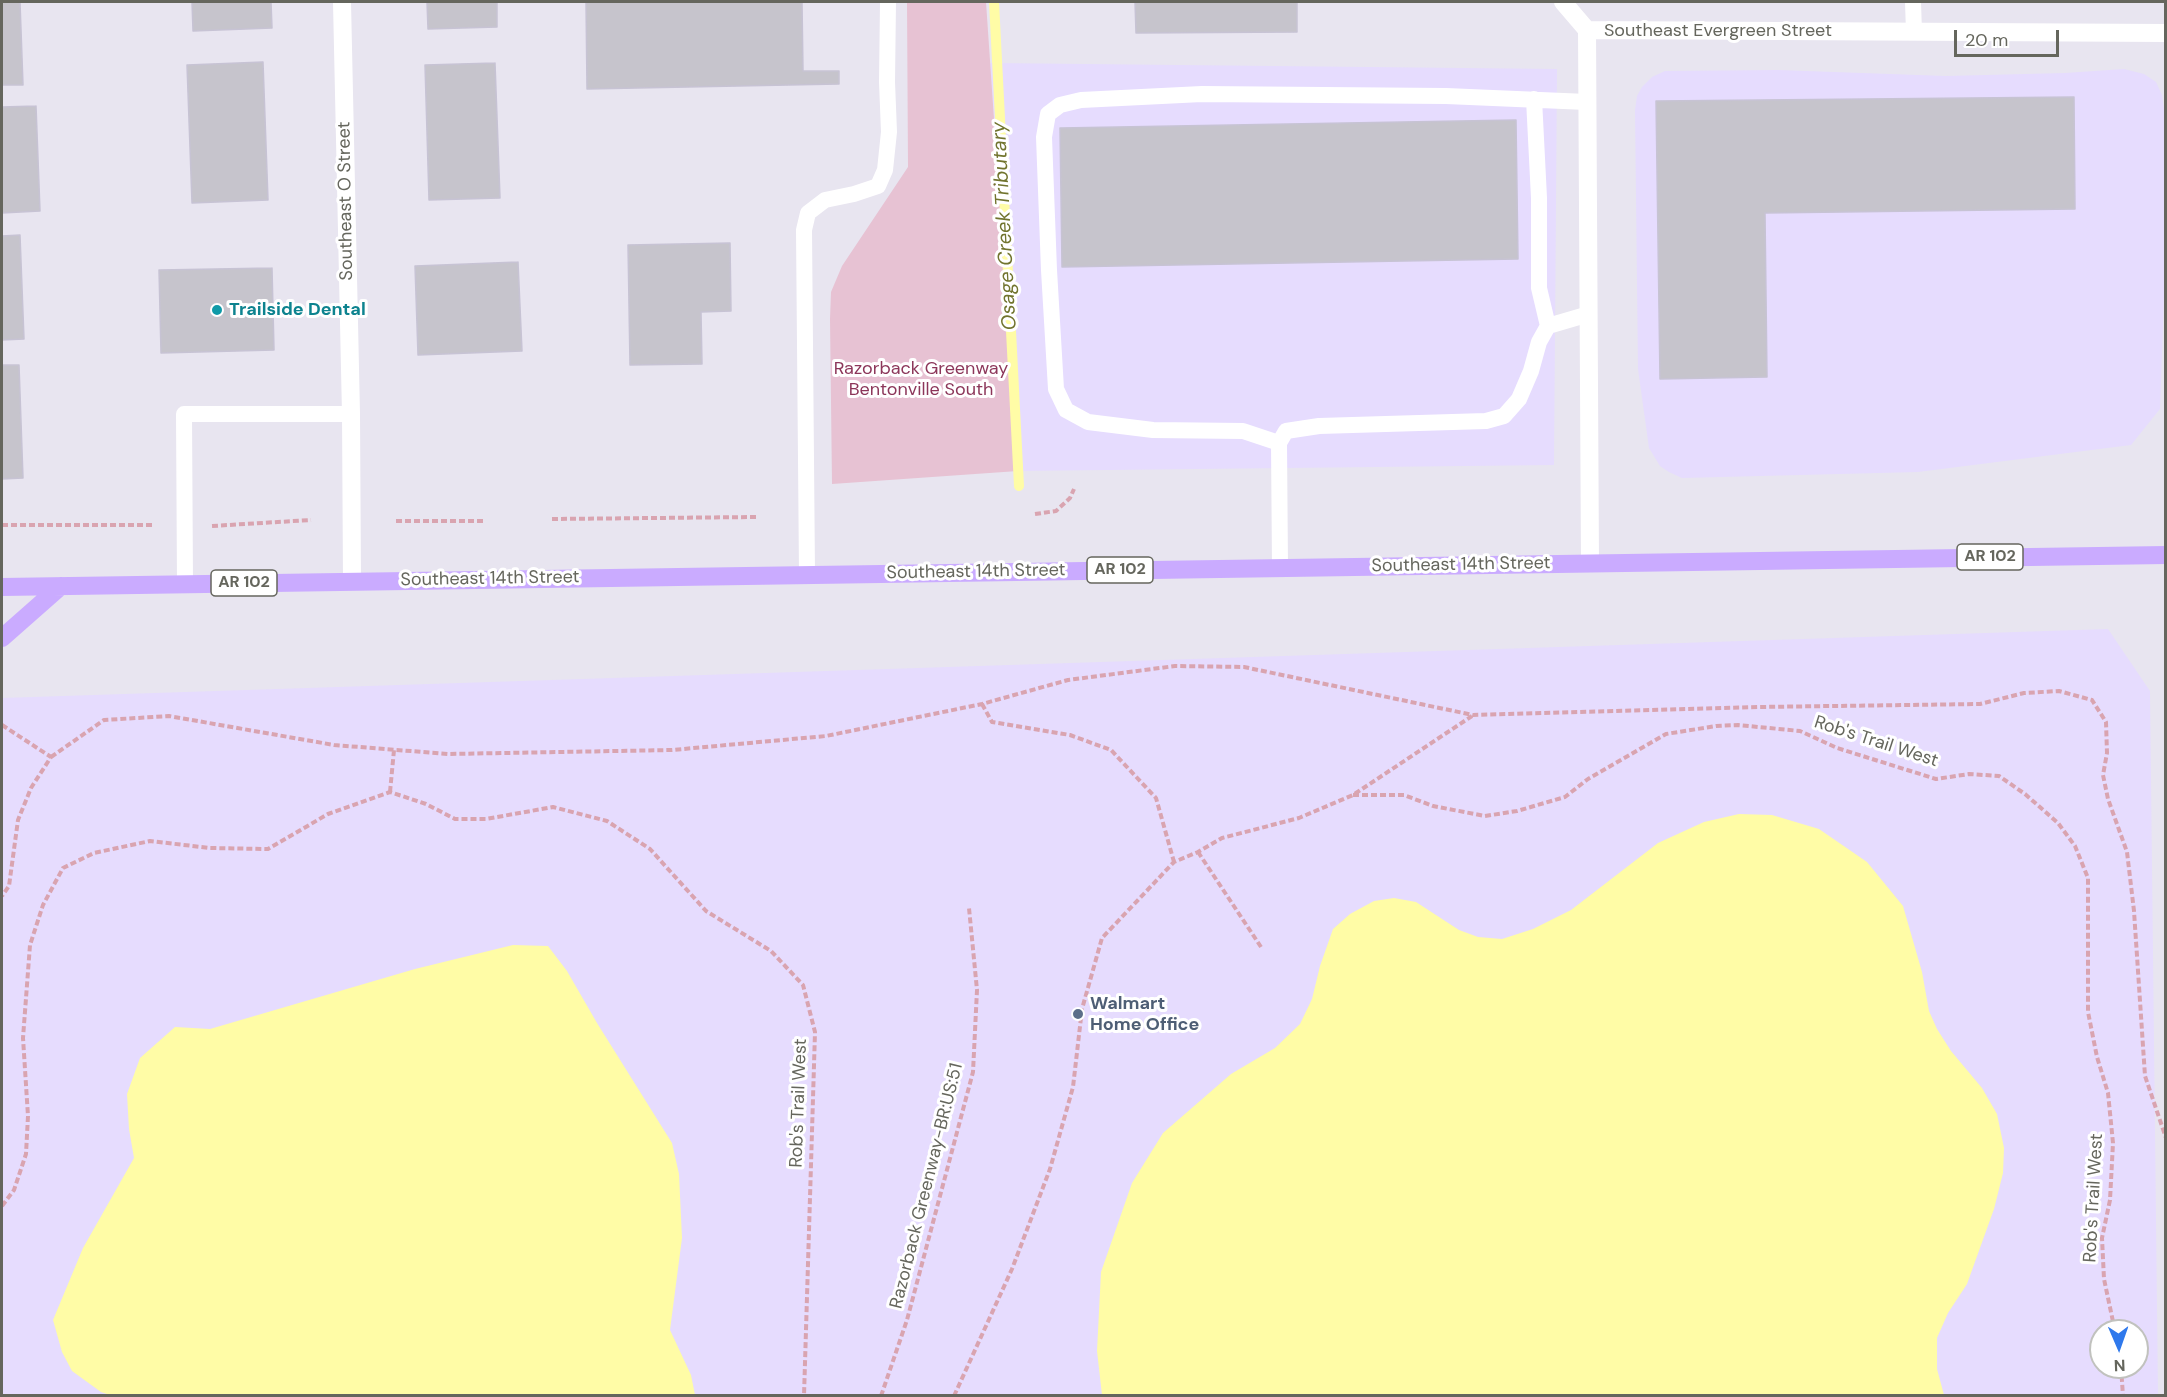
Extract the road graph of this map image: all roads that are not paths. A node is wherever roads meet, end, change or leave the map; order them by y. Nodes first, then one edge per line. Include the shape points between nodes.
1 (342, 2) edge
2 (888, 2) edge
3 (1563, 2) edge
4 (1914, 2) edge
5 (1587, 30) junction
6 (1914, 32) junction
7 (2166, 33) edge
8 (1534, 99) junction
9 (1587, 102) junction
10 (1589, 314) junction
11 (1548, 326) junction
12 (351, 414) junction
13 (1279, 443) junction
14 (2166, 555) edge
15 (1590, 563) junction
16 (1280, 568) junction
17 (807, 574) junction
18 (352, 582) junction
19 (185, 584) junction
20 (62, 586) junction
21 (2, 587) edge
22 (2, 638) edge

1 - 12 street, Southeast O Street
2 - 17 lane via 889,132 885,170 878,186 825,200 808,213 804,230
3 - 5 street
4 - 6 lane
5 - 6 street, Southeast Evergreen Street
5 - 9 street, Southeast Evergreen Street
6 - 7 street, Southeast Evergreen Street
8 - 9 lane
8 - 11 lane via 1539,288
8 - 13 lane via 1202,94 1081,100 1060,105 1048,114 1044,137 1048,270 1056,389 1066,411 1088,422 1153,430 1243,431
9 - 10 street, Southeast Evergreen Street
10 - 11 lane
10 - 15 street, Southeast Evergreen Street
11 - 13 lane via 1519,399 1504,416 1486,421 1319,426 1286,431
12 - 18 street, Southeast O Street
12 - 19 lane via 184,414
13 - 16 lane
14 - 15 main road, Southeast 14th Street / AR 102
15 - 16 main road, Southeast 14th Street / AR 102
16 - 17 main road, Southeast 14th Street / AR 102
17 - 18 main road, Southeast 14th Street / AR 102
18 - 19 main road, Southeast 14th Street / AR 102
19 - 20 main road, Southeast 14th Street / AR 102
20 - 21 main road, Southeast 14th Street / AR 102
20 - 22 main road

